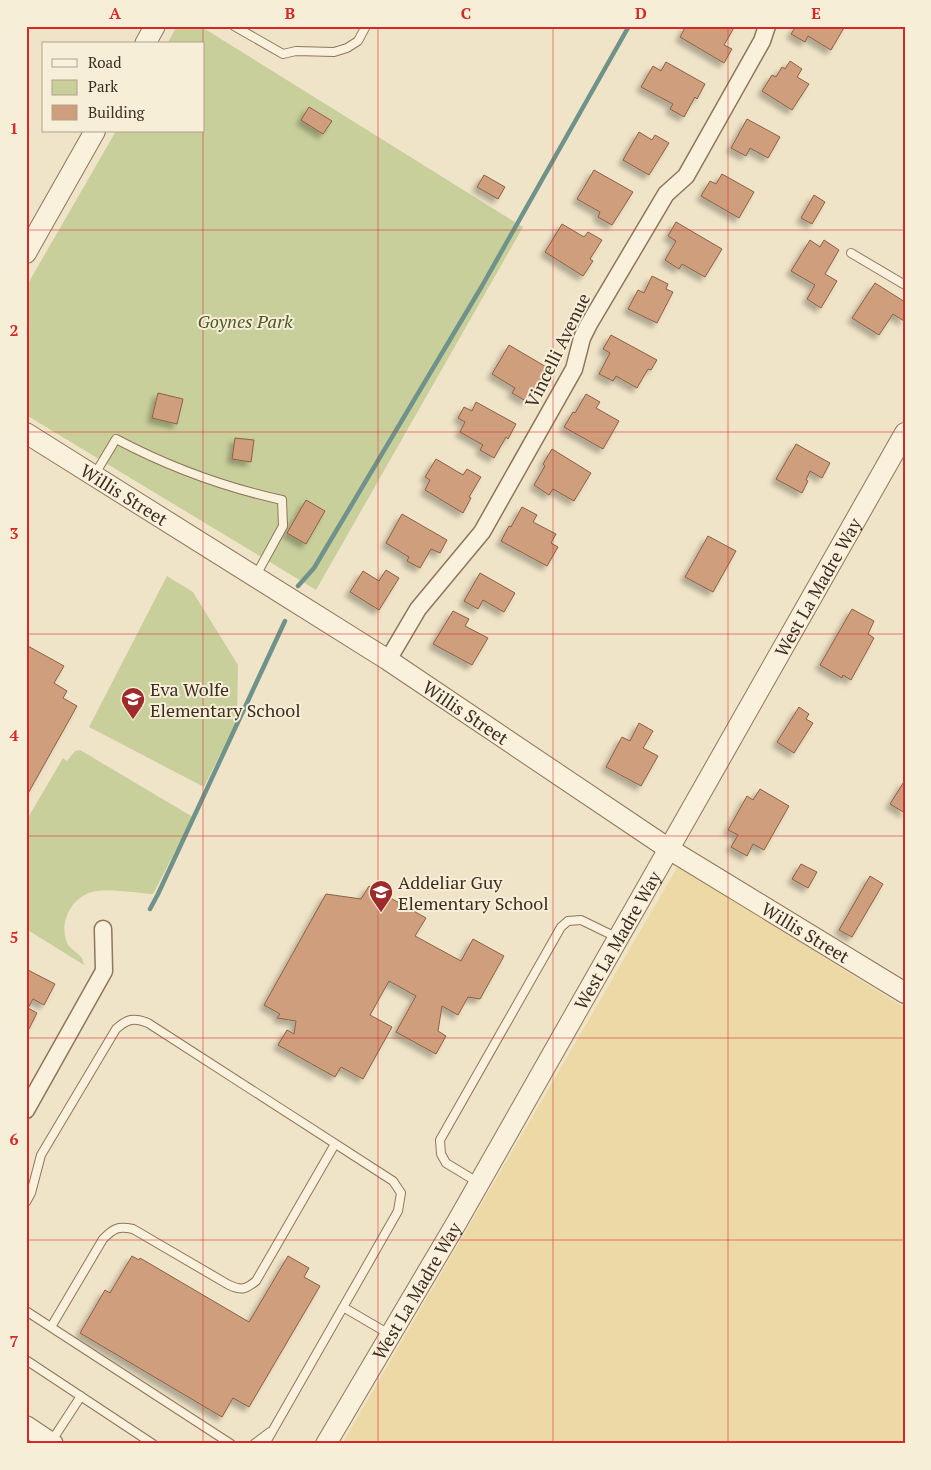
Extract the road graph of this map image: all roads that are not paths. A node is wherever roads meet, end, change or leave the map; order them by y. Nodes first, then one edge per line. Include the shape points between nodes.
1 (155, 26) edge
2 (234, 26) edge
3 (366, 26) edge
4 (767, 26) edge
5 (146, 42) edge
6 (94, 132) edge
7 (26, 253) edge
8 (850, 253) dead end
9 (905, 285) edge
10 (26, 433) edge
11 (905, 433) edge
12 (94, 476) junction
13 (255, 578) junction
14 (388, 660) junction
15 (669, 849) junction
16 (103, 929) dead end
17 (618, 938) junction
18 (905, 993) edge
19 (26, 1110) edge
20 (335, 1144) junction
21 (478, 1183) junction
22 (26, 1202) edge
23 (343, 1307) junction
24 (26, 1311) edge
25 (51, 1327) junction
26 (391, 1335) junction
27 (26, 1360) edge
28 (81, 1396) junction
29 (26, 1426) edge
30 (273, 1430) junction
31 (51, 1443) edge
32 (153, 1444) edge
33 (231, 1444) edge
34 (254, 1444) edge
35 (265, 1444) edge
36 (326, 1444) edge

1 - 5 street
2 - 3 lane via 283,54 334,52 347,48 358,40
4 - 14 street, Vincelli Avenue via 762,41 686,176 666,194 589,324 574,369 482,532 418,609
6 - 7 street
8 - 9 lane
10 - 12 street, Willis Street
11 - 15 street, West La Madre Way
12 - 13 street, Willis Street
12 - 13 lane via 116,439 196,476 282,500 283,526
13 - 14 street, Willis Street
14 - 15 street, Willis Street
15 - 17 street, West La Madre Way
15 - 18 street, Willis Street
16 - 19 street via 104,971
17 - 21 street, West La Madre Way
17 - 21 lane via 581,920 568,921 556,935 440,1140 440,1154 446,1163
20 - 22 lane via 148,1023 132,1018 116,1029 41,1155
20 - 23 lane via 393,1181 401,1193 398,1211
20 - 25 lane via 256,1281 246,1289 239,1290 229,1285 133,1229 122,1227 112,1230 103,1239
21 - 26 street, West La Madre Way
23 - 26 lane
23 - 30 lane
24 - 25 lane
25 - 33 lane
26 - 36 street, West La Madre Way
27 - 28 lane
28 - 31 lane
28 - 32 lane
29 - 31 street
30 - 34 lane
30 - 35 lane

